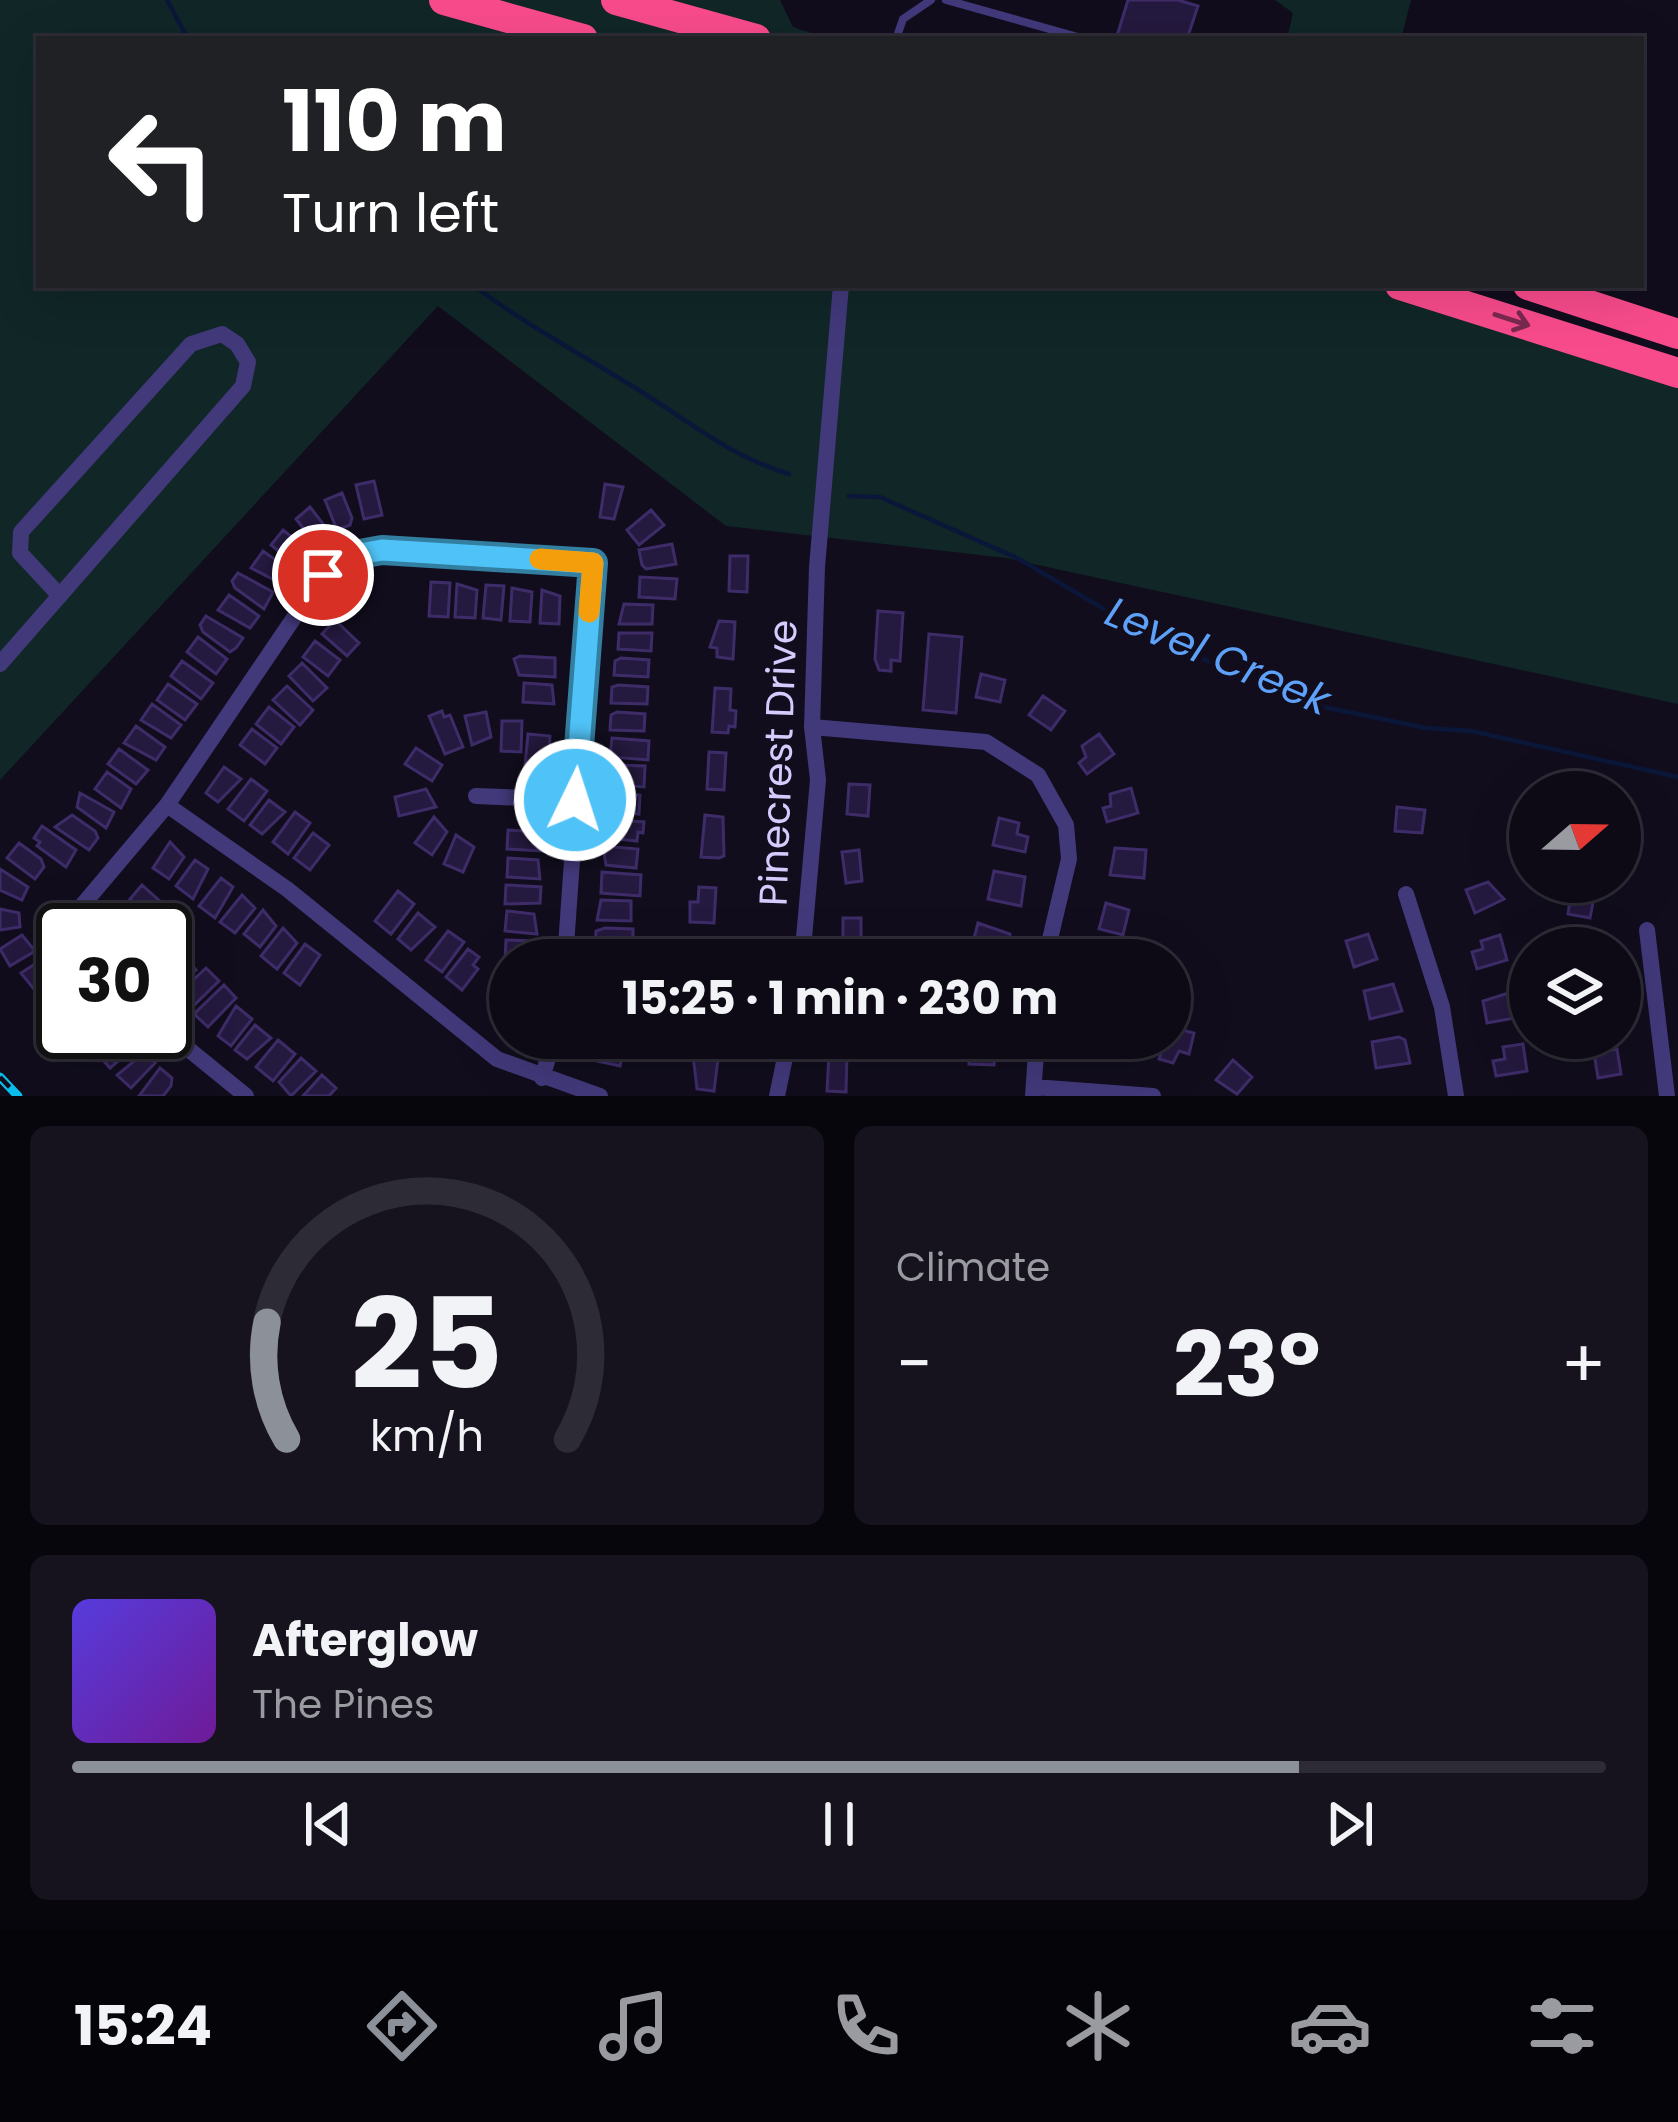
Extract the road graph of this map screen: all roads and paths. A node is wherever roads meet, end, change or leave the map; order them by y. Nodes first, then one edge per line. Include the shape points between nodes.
1 (444, 0) edge
2 (616, 0) edge
3 (931, 0) edge
4 (946, 0) edge
5 (976, 2) edge
6 (572, 36) edge
7 (744, 36) edge
8 (897, 36) edge
9 (1076, 36) edge
10 (841, 288) edge
11 (1409, 288) edge
12 (1537, 288) edge
13 (1678, 334) edge
14 (1678, 374) edge
15 (60, 596) junction
16 (0, 664) edge
17 (812, 727) junction
18 (476, 796) dead end
19 (575, 800) junction
20 (167, 805) junction
21 (1406, 894) dead end
22 (83, 903) edge
23 (1647, 930) dead end
24 (566, 939) edge
25 (804, 939) edge
26 (1050, 939) edge
27 (192, 1052) edge
28 (548, 1059) edge
29 (785, 1059) edge
30 (1036, 1059) edge
31 (542, 1078) junction
32 (1034, 1091) edge
33 (246, 1096) edge
34 (600, 1096) edge
35 (777, 1096) edge
36 (1153, 1096) edge
37 (1456, 1096) edge
38 (1667, 1096) edge

1 - 6 highway
2 - 7 highway
3 - 8 lane via 903,19
4 - 5 lane
5 - 9 lane
10 - 17 street, Pinecrest Drive
11 -> 14 highway
12 - 13 highway
15 - 15 street via 243,386 248,362 238,344 222,334 191,344 21,532 20,553
15 - 16 street
17 - 25 street, Pinecrest Drive via 818,780
17 - 26 street via 986,742 1038,775 1066,825 1069,859
18 - 19 street
19 - 20 street via 593,563 396,550 349,556 323,575
19 - 24 street
20 - 22 street
20 - 31 street via 497,1059
21 - 37 street via 1442,1007
23 - 38 street
27 - 33 street
28 - 31 street
29 - 35 street
30 - 32 street
31 - 34 street
32 - 36 street

